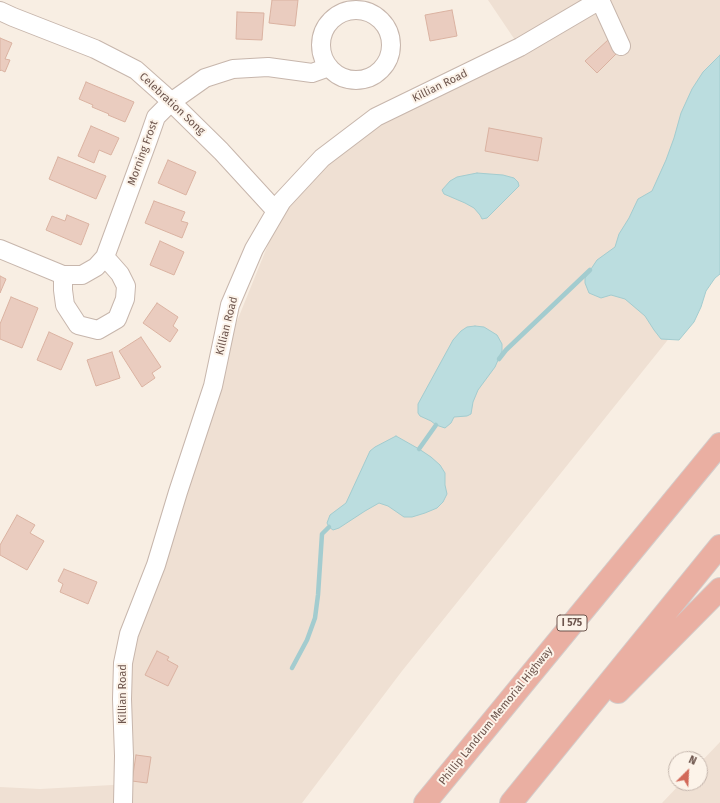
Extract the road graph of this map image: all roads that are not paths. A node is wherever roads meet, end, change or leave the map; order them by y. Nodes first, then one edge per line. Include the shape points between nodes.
1 (600, 0) edge
2 (0, 11) edge
3 (621, 46) dead end
4 (329, 67) dead end
5 (171, 102) junction
6 (276, 211) junction
7 (0, 249) edge
8 (105, 257) junction
9 (63, 275) junction
10 (720, 444) edge
11 (720, 546) edge
12 (720, 589) edge
13 (531, 779) junction
14 (123, 803) edge
15 (425, 803) edge
16 (511, 803) edge

1 - 3 street, Killian Road
1 - 6 street, Killian Road via 520,47 376,117 322,158 282,201
2 - 5 street, Celebration Song via 96,49 136,70
4 - 5 street, Morning Frost via 312,73 268,67 233,69 205,78
5 - 6 street, Celebration Song via 221,151
5 - 8 street, Morning Frost via 156,118
6 - 14 street, Killian Road via 254,249 230,305 213,386 156,565 129,634 123,663
7 - 9 street, Morning Frost
8 - 9 street, Morning Frost via 96,267 82,275
8 - 9 street via 120,274 126,286 125,299 117,319 98,330 78,325 65,305
10 - 15 highway, Phillip Landrum Memorial Highway / I 575
11 - 13 highway
12 - 13 highway
13 - 16 highway

